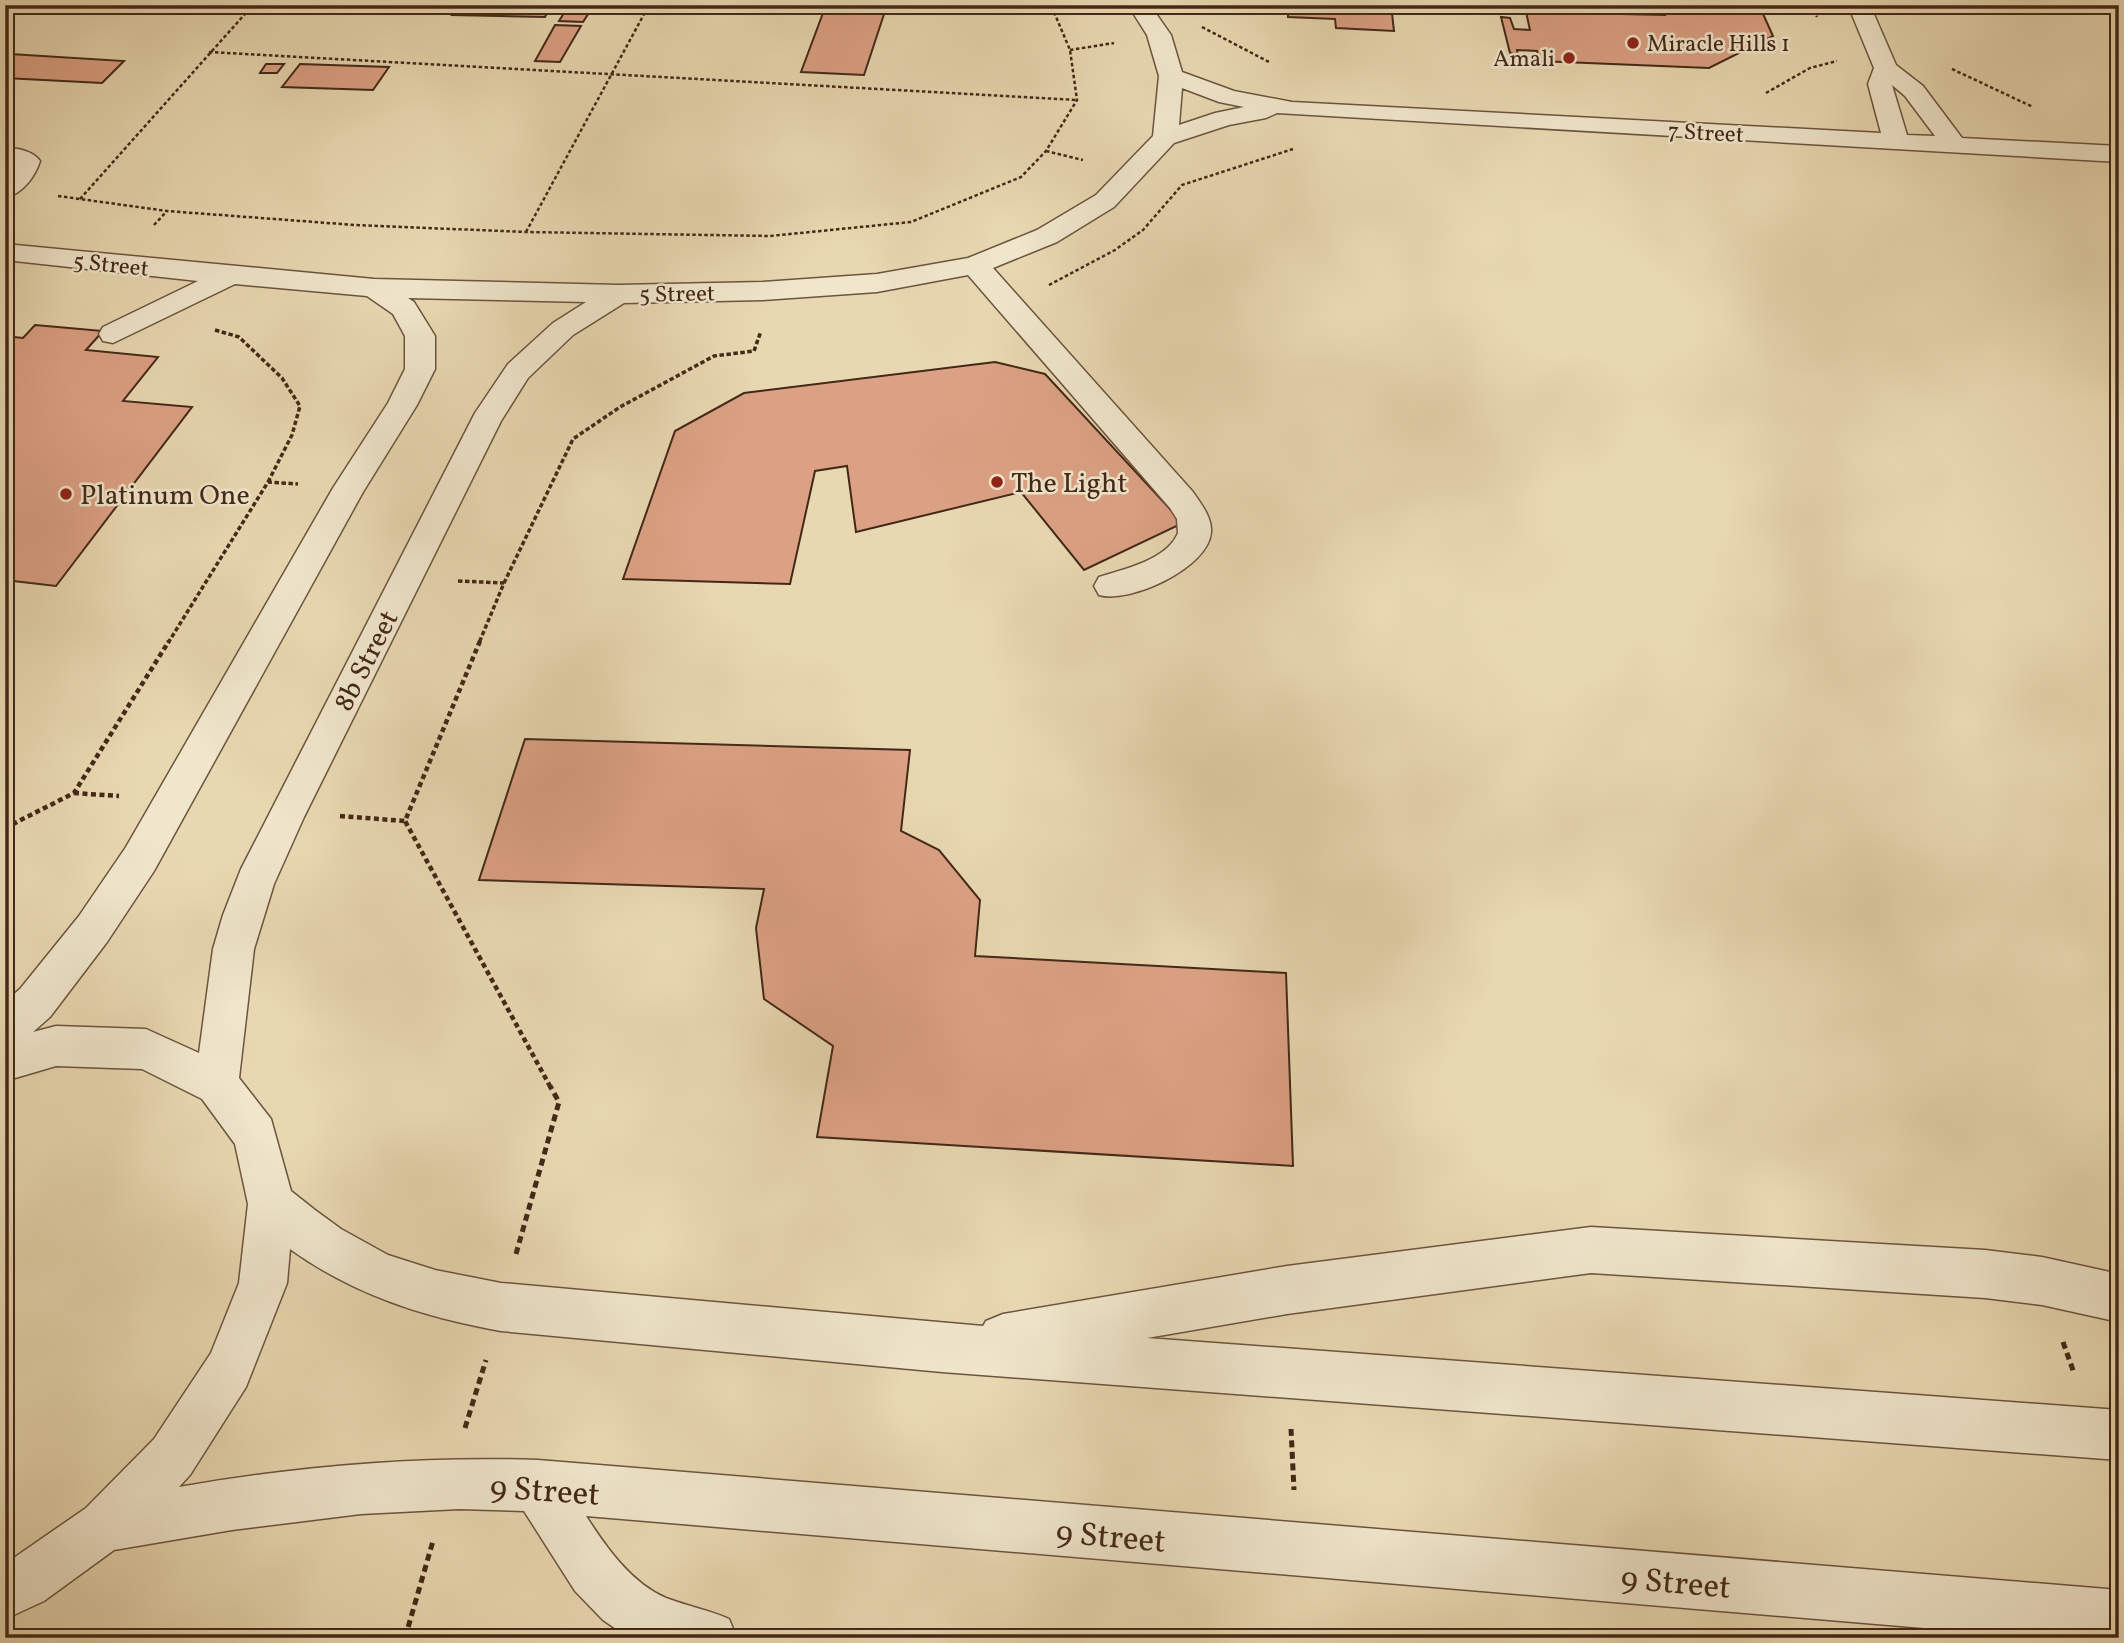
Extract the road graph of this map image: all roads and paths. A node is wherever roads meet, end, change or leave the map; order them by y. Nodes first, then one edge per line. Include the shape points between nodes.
1 (253, 5) edge
2 (649, 5) edge
3 (1051, 5) edge
4 (1139, 5) edge
5 (1859, 5) edge
6 (1195, 21) dead end
7 (209, 52) junction
8 (1884, 65) junction
9 (1277, 66) dead end
10 (612, 75) junction
11 (1171, 76) junction
12 (1756, 98) dead end
13 (1077, 100) junction
14 (2035, 108) dead end
15 (1292, 109) junction
16 (1165, 138) junction
17 (1896, 142) junction
18 (1954, 145) junction
19 (1296, 148) dead end
20 (2119, 154) edge
21 (5, 155) edge
22 (6, 190) edge
23 (80, 199) junction
24 (526, 232) junction
25 (5, 251) edge
26 (975, 265) junction
27 (231, 275) junction
28 (373, 288) junction
29 (763, 292) junction
30 (618, 294) junction
31 (1006, 301) junction
32 (113, 334) dead end
33 (405, 580) junction
34 (504, 583) junction
35 (1111, 586) dead end
36 (288, 811) junction
37 (405, 821) junction
38 (5, 1030) edge
39 (5, 1061) edge
40 (218, 1084) junction
41 (271, 1204) junction
42 (2119, 1298) edge
43 (501, 1307) junction
44 (942, 1348) junction
45 (2119, 1436) edge
46 (449, 1483) junction
47 (538, 1486) junction
48 (104, 1526) junction
49 (5, 1592) edge
50 (2119, 1617) edge
51 (405, 1638) edge
52 (710, 1638) edge

1 - 7 path
2 - 10 path
3 - 13 path via 1070,50
4 - 11 street via 1159,35
5 - 8 street
6 - 9 path
7 - 10 path
7 - 23 path
8 - 12 path via 1837,61 1810,68
8 - 14 path via 1942,62
8 - 17 street via 1880,84
8 - 18 street via 1914,90
10 - 13 path
10 - 24 path
11 - 15 street, 7 Street via 1228,97
11 - 16 street
13 - 24 path via 1046,151 1021,177 911,222 770,236
15 - 16 street, 7 Street via 1224,118
15 - 17 street, 7 Street
16 - 26 street, 5 Street via 1105,201 1047,236
17 - 18 street, 7 Street
18 - 20 street, 7 Street
19 - 31 path via 1182,185 1143,230 1115,250 1083,270
21 - 22 street via 27,161 24,172
22 - 23 path
23 - 24 path via 167,211 355,225
25 - 27 street, 5 Street
26 - 29 street, 5 Street via 877,283
26 - 31 street
27 - 28 street, 5 Street
27 - 32 street
28 - 30 street, 5 Street
28 - 38 street via 404,308 420,336 420,369 140,859 35,1003
29 - 30 street, 5 Street
29 - 34 path via 760,338 754,351 714,356 620,407 573,439
30 - 33 street, 8b Street via 563,329 518,371 486,420
31 - 35 street via 1182,500 1194,521 1191,545 1172,563
33 - 34 path
33 - 36 street, 8b Street
34 - 37 path
36 - 37 path
36 - 40 street, 8b Street via 238,930
37 - 43 path via 559,1102
39 - 40 street via 56,1046 146,1049
40 - 41 street via 255,1135
41 - 43 street via 307,1236 349,1262 446,1298
41 - 48 street via 263,1283 229,1370 172,1457
42 - 44 street via 1985,1274 1591,1250 1287,1290
43 - 44 street
43 - 46 path
44 - 45 street
46 - 47 street, 9 Street
46 - 48 street, 9 Street via 279,1497
46 - 51 path
47 - 50 street, 9 Street
47 - 52 street via 612,1594 649,1617
48 - 49 street via 25,1583

